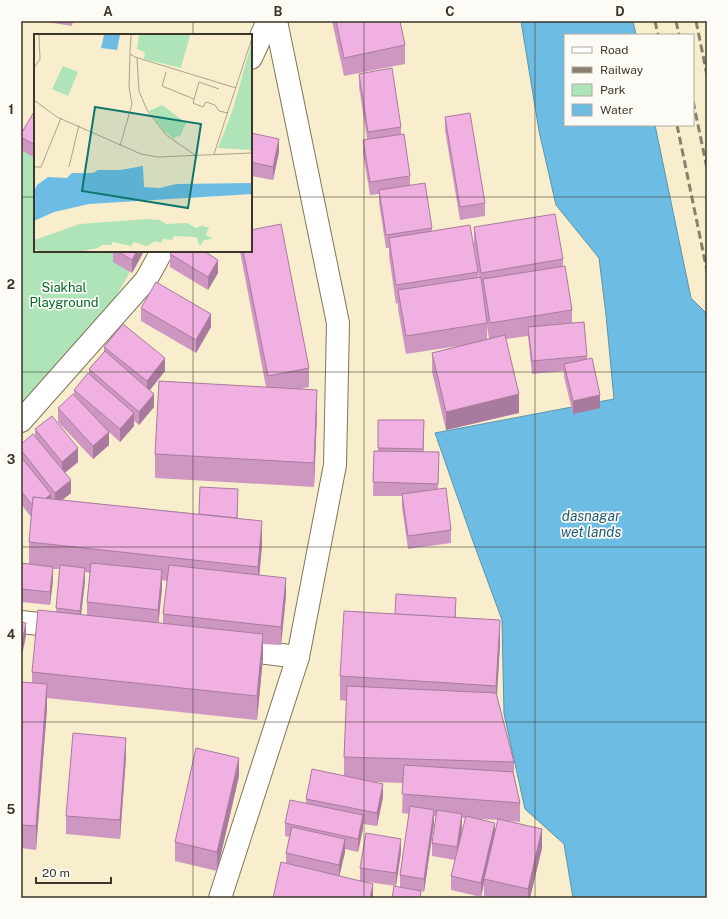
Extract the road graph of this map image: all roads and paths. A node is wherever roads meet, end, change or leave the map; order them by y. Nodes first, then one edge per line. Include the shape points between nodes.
1 (268, 21) edge
2 (276, 21) edge
3 (252, 56) edge
4 (161, 252) edge
5 (21, 421) edge
6 (21, 622) edge
7 (84, 630) edge
8 (219, 647) edge
9 (298, 657) junction
10 (220, 898) edge

1 - 3 main road
2 - 9 main road via 338,323 335,465
4 - 5 main road via 146,280
6 - 7 main road
8 - 9 main road
9 - 10 main road

